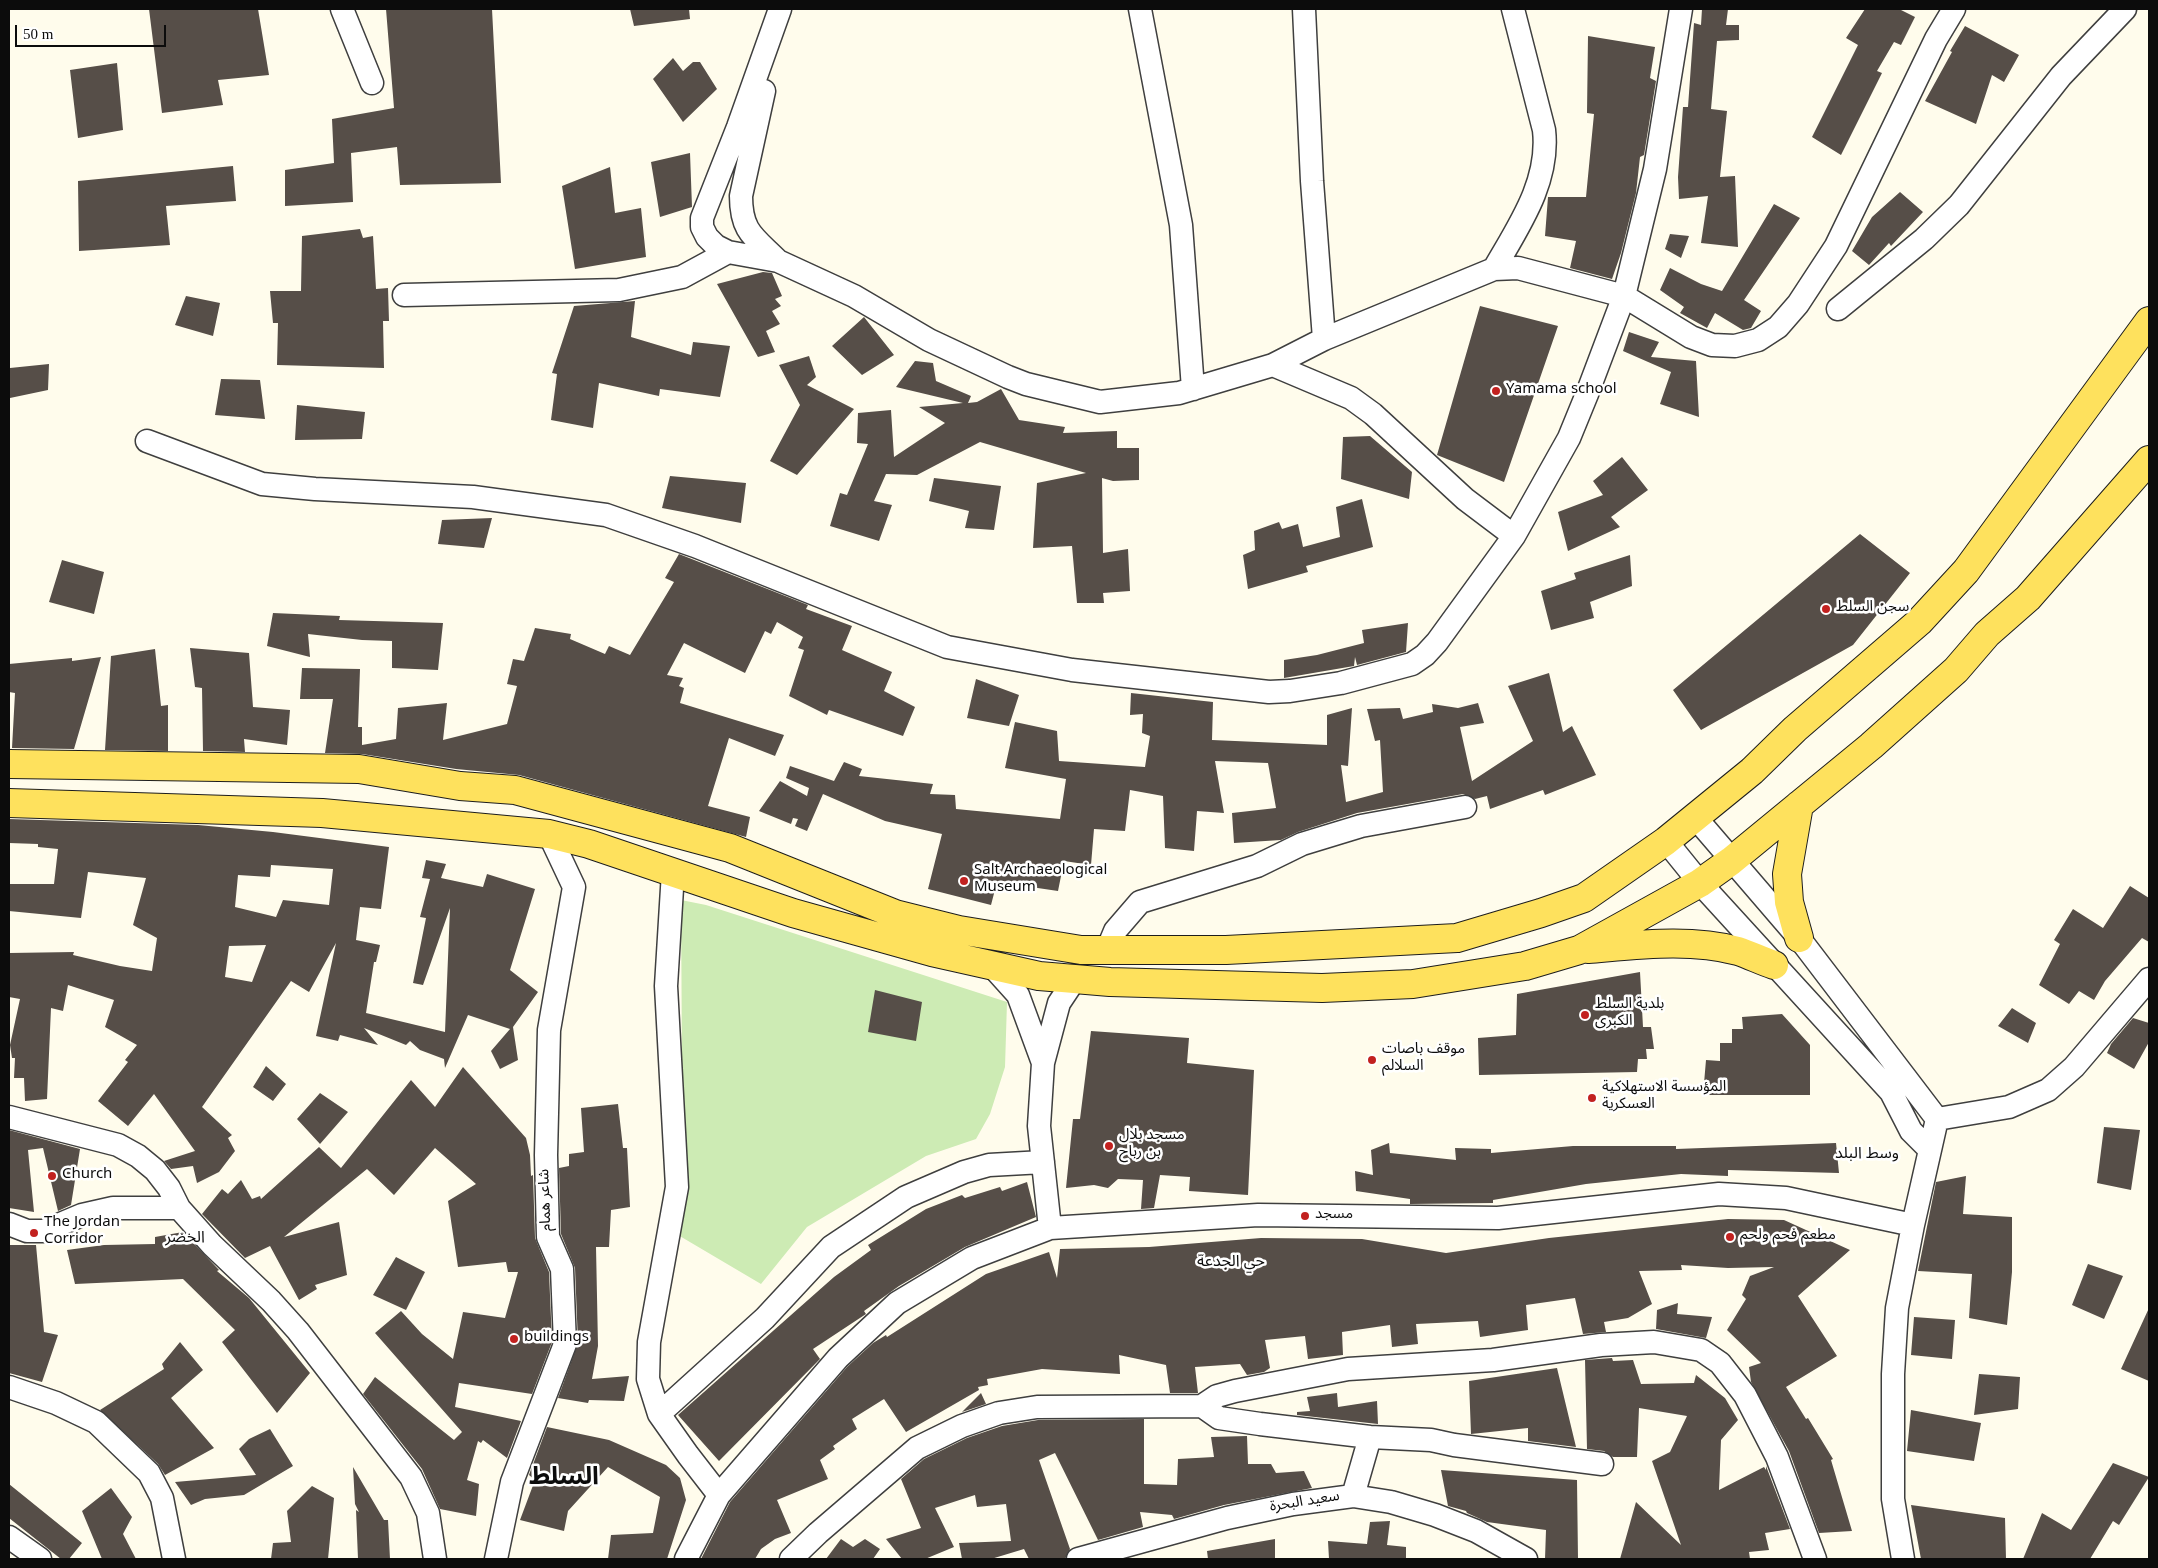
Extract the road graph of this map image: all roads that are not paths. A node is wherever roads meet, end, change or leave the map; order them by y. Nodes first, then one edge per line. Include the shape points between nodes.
1 (342, 9) edge
2 (1140, 9) edge
3 (1304, 9) edge
4 (1513, 9) edge
5 (1682, 9) edge
6 (1954, 9) edge
7 (2125, 9) edge
8 (777, 17) edge
9 (372, 83) dead end
10 (728, 252) junction
11 (778, 261) junction
12 (1494, 269) junction
13 (404, 296) dead end
14 (1624, 296) junction
15 (1838, 309) dead end
16 (2149, 321) edge
17 (1324, 339) junction
18 (1273, 365) junction
19 (1193, 389) junction
20 (147, 441) dead end
21 (2149, 460) edge
22 (1514, 536) junction
23 (9, 764) edge
24 (9, 803) edge
25 (1799, 805) junction
26 (1465, 807) dead end
27 (1695, 817) junction
28 (549, 834) junction
29 (677, 834) junction
30 (1666, 841) junction
31 (1731, 861) junction
32 (672, 872) junction
33 (1700, 883) junction
34 (1799, 938) junction
35 (1107, 950) junction
36 (1579, 950) junction
37 (991, 965) junction
38 (1774, 965) junction
39 (1075, 979) junction
40 (2149, 979) edge
41 (1043, 1063) junction
42 (9, 1117) edge
43 (1937, 1119) junction
44 (1929, 1149) junction
45 (1044, 1162) junction
46 (179, 1208) junction
47 (9, 1224) edge
48 (1913, 1225) junction
49 (1050, 1228) junction
50 (9, 1386) edge
51 (1202, 1406) junction
52 (659, 1414) junction
53 (1370, 1438) junction
54 (1602, 1464) dead end
55 (719, 1494) junction
56 (1353, 1496) junction
57 (9, 1537) edge
58 (40, 1559) edge
59 (174, 1559) edge
60 (435, 1559) edge
61 (496, 1559) edge
62 (686, 1559) edge
63 (791, 1559) edge
64 (1078, 1559) edge
65 (1526, 1559) edge
66 (1815, 1559) edge
67 (1903, 1559) edge

1 - 9 street
2 - 19 street via 1181,226
3 - 17 street
4 - 12 street via 1546,147 1541,176 1530,204
5 - 14 street via 1655,169
6 - 14 street via 1936,39 1836,246 1816,279 1778,328 1758,340 1735,346 1712,345 1691,337
7 - 15 street via 2061,76 1959,205 1924,240
8 - 10 street via 702,218 707,237
8 - 11 street via 741,196 743,222
10 - 11 street
10 - 13 street via 682,277 618,290
11 - 19 street via 854,296 930,340 1026,384 1100,402 1160,397
12 - 14 street via 1518,268
12 - 17 street
14 - 22 street via 1568,438
16 - 27 main road via 1966,571 1919,622 1795,729 1752,771
17 - 18 street
18 - 19 street
18 - 22 street via 1351,398 1373,414 1465,499
20 - 22 street via 262,484 473,497 606,515 695,546 947,648 1072,670 1269,692 1341,683 1412,664 1437,642
21 - 25 main road via 2028,598 1987,634 1956,670
23 - 29 main road via 359,770 460,786 515,790
24 - 28 main road via 322,813
25 - 31 main road
25 - 34 main road via 1787,874 1789,902
26 - 35 street via 1361,826 1302,844 1258,866 1140,902 1115,931
27 - 30 main road
27 - 31 street
28 - 32 main road
28 - 61 street, شاعر همام via 574,886 549,1030 546,1155 548,1237 562,1269 565,1344 512,1482
29 - 32 main road
29 - 35 main road via 730,848 895,914 959,930 1081,950
30 - 33 street
30 - 35 main road via 1584,898 1458,938 1226,950
31 - 33 main road
31 - 34 street
32 - 37 main road via 793,913
32 - 52 street via 666,986 678,1186 647,1360 648,1379
33 - 36 main road
33 - 38 street
34 - 43 street
36 - 38 main road via 1696,945 1738,951
36 - 39 main road via 1525,966 1413,984 1322,988
37 - 39 main road via 1039,976
37 - 41 street via 1018,995
38 - 44 street via 1891,1092 1911,1131
39 - 41 street via 1059,1003
40 - 43 street via 2074,1067 2048,1090 2009,1107
41 - 45 street via 1039,1126
42 - 46 street via 118,1145 155,1170
43 - 44 street
44 - 48 street
45 - 49 street
45 - 52 street via 989,1166 964,1172 906,1197 831,1247 765,1318
46 - 47 street via 113,1208 82,1215 44,1231 27,1231
46 - 60 street via 298,1331 411,1477 428,1513
48 - 49 street via 1786,1198 1719,1194 1498,1218 1258,1215
48 - 67 street via 1897,1308 1893,1374 1893,1499
49 - 55 street via 972,1258 898,1303 838,1358
50 - 59 street via 96,1422 149,1473 162,1498
51 - 53 street via 1219,1418
51 - 63 street via 1038,1407 999,1413 962,1426 917,1448
51 - 66 street via 1235,1391 1348,1369 1493,1360 1601,1345 1654,1342 1701,1350 1720,1363 1744,1395 1777,1457
52 - 55 street
53 - 54 street via 1431,1440
53 - 56 street
55 - 62 street
56 - 64 street, سعيد البحرة via 1226,1518
56 - 65 street, سعيد البحرة via 1435,1514 1476,1531
57 - 58 street

